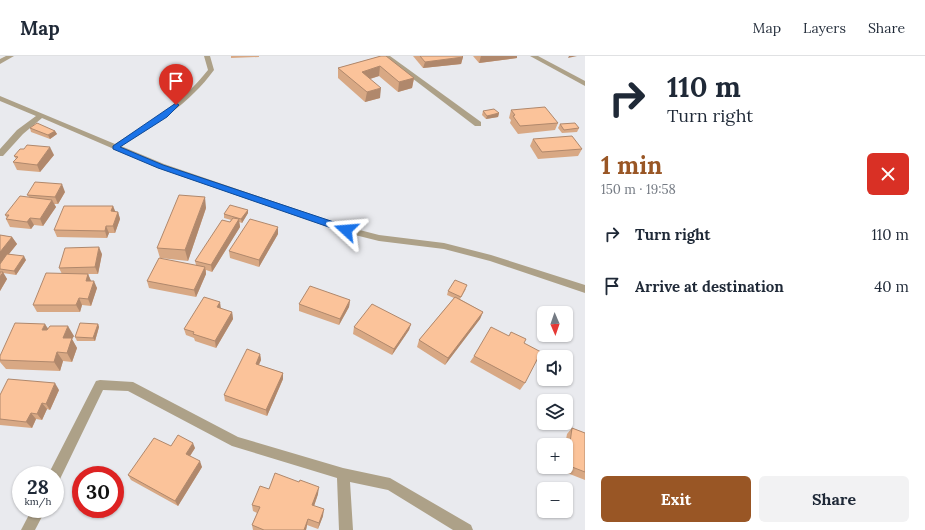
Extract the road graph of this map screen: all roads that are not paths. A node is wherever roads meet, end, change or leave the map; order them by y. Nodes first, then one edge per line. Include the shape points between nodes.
1 (11, 56) edge
2 (207, 56) edge
3 (386, 56) edge
4 (533, 56) edge
5 (0, 62) edge
6 (585, 84) edge
7 (0, 98) edge
8 (42, 115) junction
9 (478, 124) dead end
10 (115, 147) junction
11 (0, 154) edge
12 (585, 289) edge
13 (60, 466) edge
14 (343, 474) junction
15 (34, 518) edge
16 (28, 530) edge
17 (346, 530) edge
18 (466, 530) edge

1 - 5 street
2 - 10 street via 211,70 202,81 164,116
3 - 9 street
4 - 6 street
7 - 8 street
8 - 10 street
8 - 11 street via 20,132
10 - 12 street via 161,166 346,230 379,238 444,246 491,258
13 - 14 street via 100,385 129,386 236,442
14 - 17 street
14 - 18 street via 390,484
15 - 16 street

